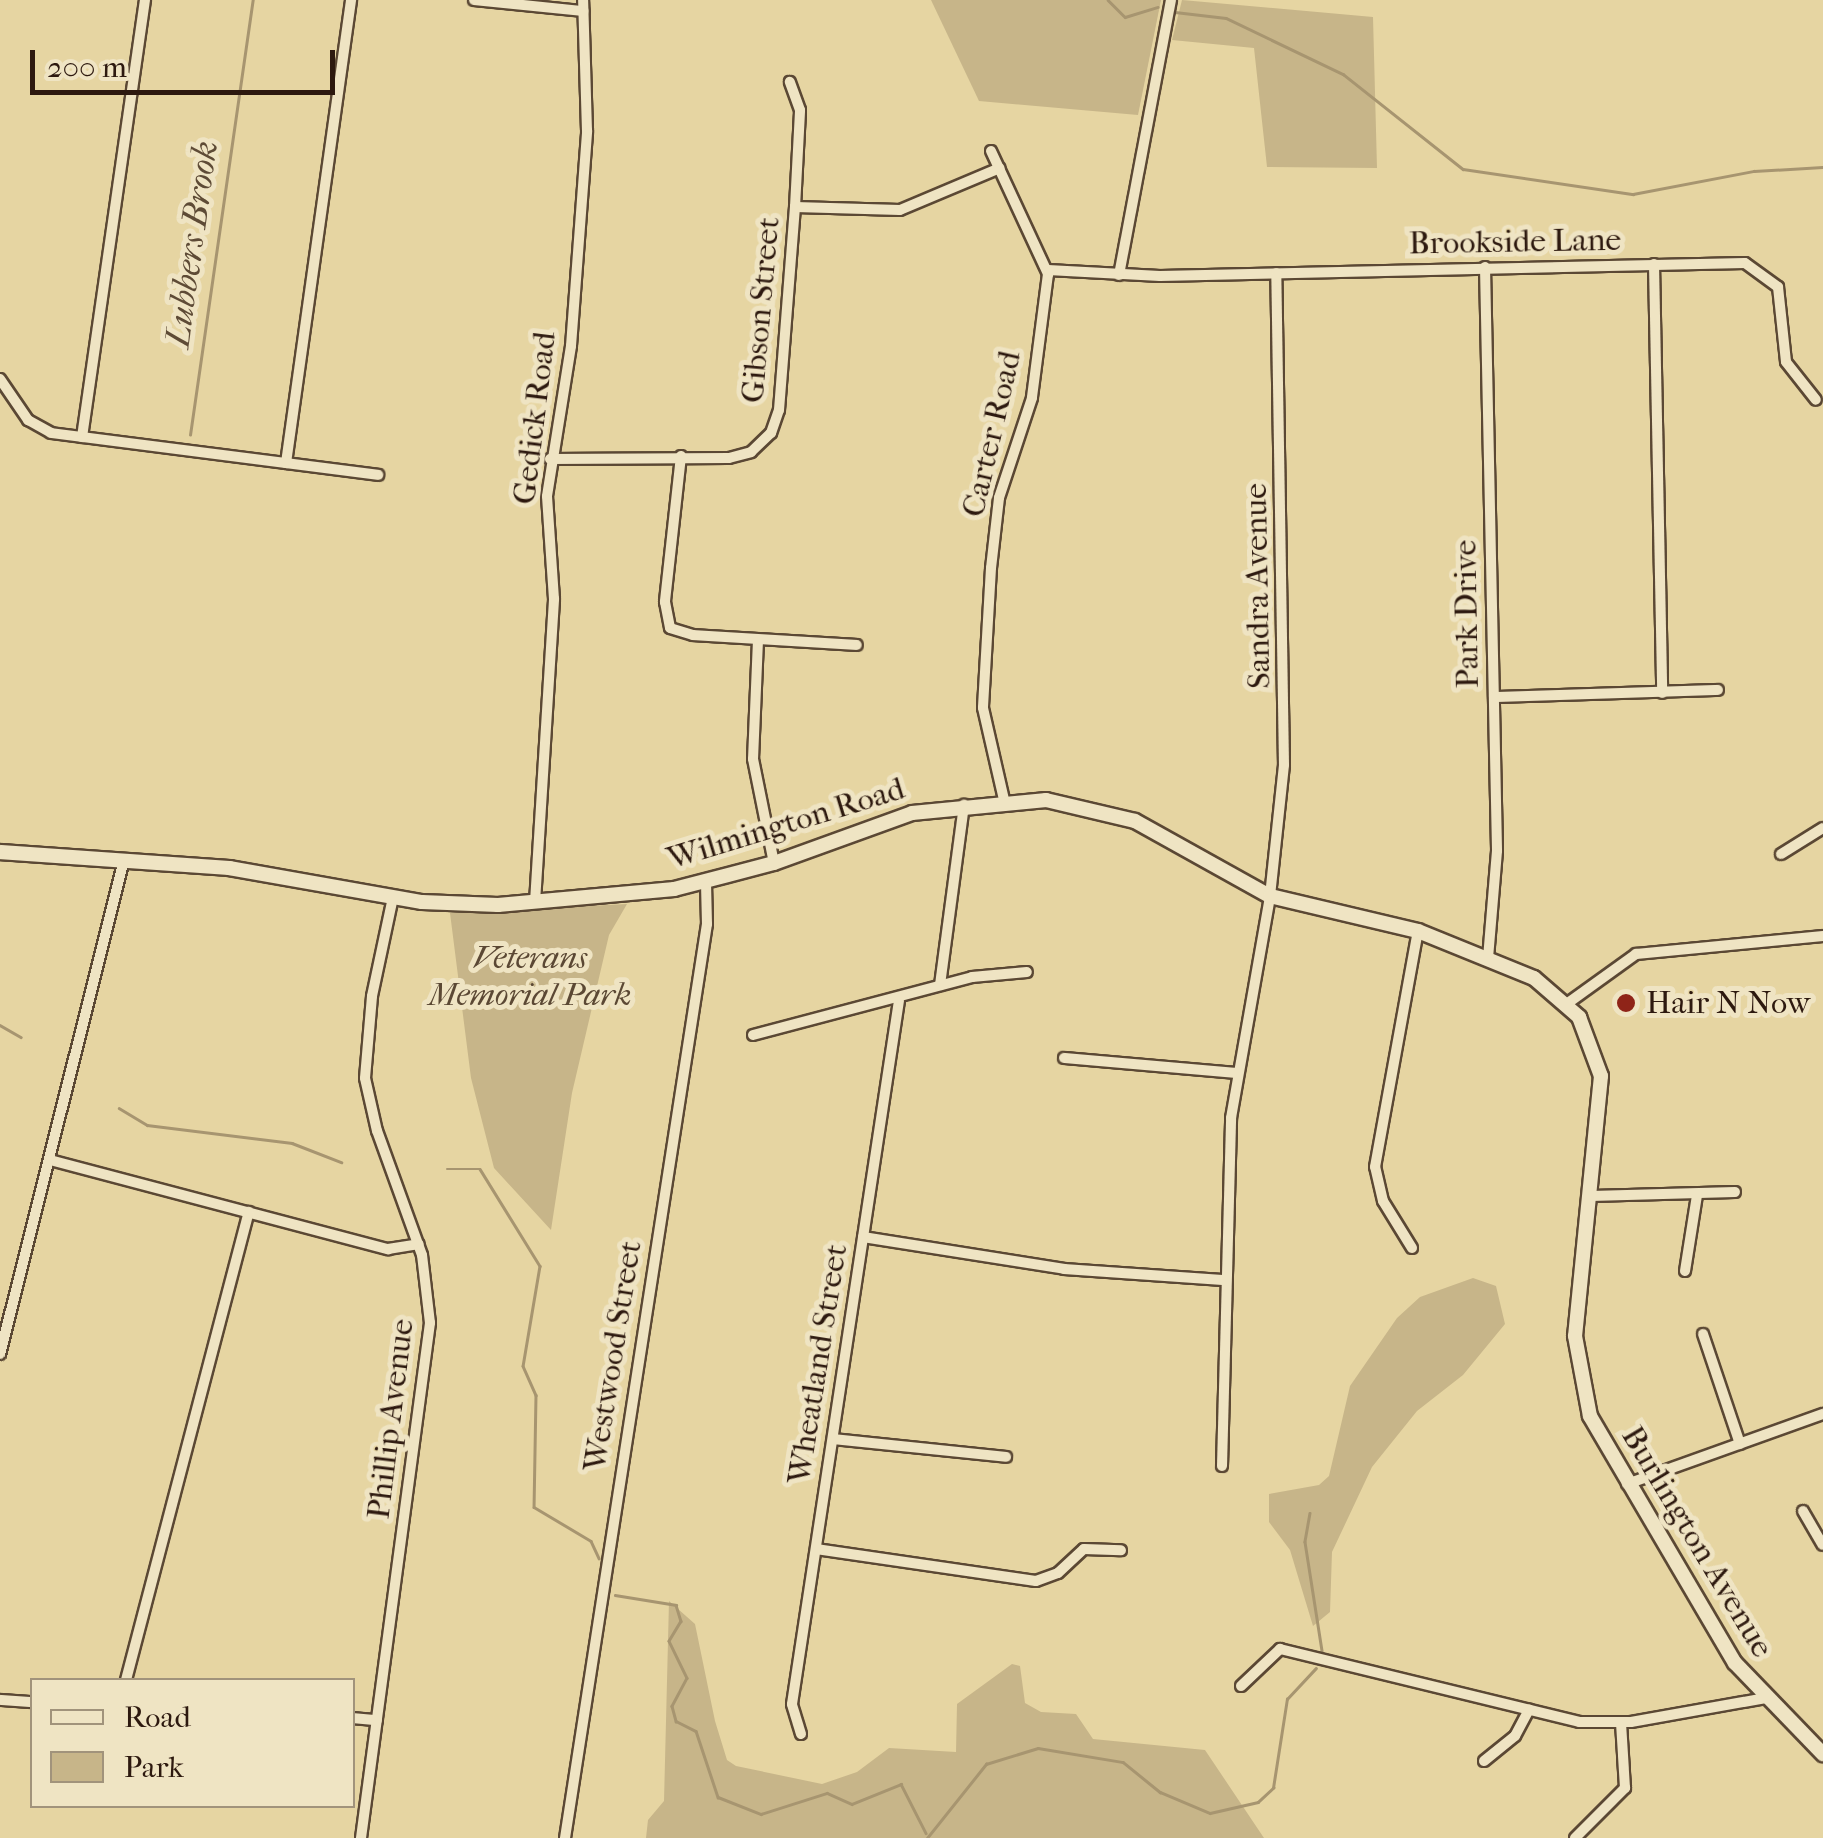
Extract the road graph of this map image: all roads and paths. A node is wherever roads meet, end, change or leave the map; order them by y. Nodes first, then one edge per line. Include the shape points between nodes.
1 (145, 0) edge
2 (351, 0) edge
3 (474, 0) edge
4 (1171, 0) edge
5 (583, 6) edge
6 (790, 82) dead end
7 (991, 151) dead end
8 (1000, 168) junction
9 (795, 207) junction
10 (1654, 264) junction
11 (1486, 267) junction
12 (1048, 270) junction
13 (1276, 273) junction
14 (1119, 275) junction
15 (0, 379) edge
16 (1816, 400) dead end
17 (82, 437) junction
18 (681, 456) junction
19 (550, 459) junction
20 (286, 463) junction
21 (378, 475) dead end
22 (758, 640) junction
23 (857, 644) dead end
24 (1718, 690) dead end
25 (1662, 692) junction
26 (1494, 697) junction
27 (1004, 800) junction
28 (964, 804) junction
29 (1823, 828) edge
30 (0, 852) edge
31 (1781, 854) dead end
32 (124, 860) junction
33 (774, 864) junction
34 (706, 882) junction
35 (1270, 896) junction
36 (393, 897) junction
37 (535, 902) junction
38 (1418, 931) junction
39 (1823, 936) edge
40 (1488, 958) junction
41 (1027, 972) dead end
42 (940, 985) junction
43 (1552, 988) joint
44 (899, 1001) junction
45 (1568, 1003) junction
46 (753, 1035) dead end
47 (1064, 1058) dead end
48 (1237, 1073) junction
49 (50, 1160) junction
50 (1735, 1192) dead end
51 (1697, 1195) junction
52 (1591, 1196) junction
53 (248, 1212) junction
54 (863, 1236) junction
55 (419, 1244) junction
56 (1412, 1248) dead end
57 (1685, 1271) dead end
58 (1223, 1280) junction
59 (1703, 1334) dead end
60 (0, 1354) edge
61 (1823, 1414) edge
62 (833, 1439) junction
63 (1740, 1444) junction
64 (1006, 1456) dead end
65 (1222, 1466) dead end
66 (1626, 1484) junction
67 (1804, 1511) dead end
68 (1823, 1545) edge
69 (816, 1549) junction
70 (1121, 1550) dead end
71 (127, 1678) edge
72 (1242, 1686) dead end
73 (1766, 1698) junction
74 (0, 1700) edge
75 (30, 1702) edge
76 (1529, 1710) junction
77 (355, 1718) edge
78 (377, 1720) junction
79 (1621, 1723) junction
80 (801, 1734) dead end
81 (1823, 1754) edge
82 (1484, 1761) dead end
83 (361, 1838) edge
84 (565, 1838) edge
85 (1575, 1838) edge

1 - 17 street
2 - 20 street
3 - 5 street
4 - 14 street
5 - 19 street, Gedick Road via 587,130 575,298
6 - 9 street, Gibson Street via 800,110
7 - 8 street
8 - 9 street via 900,210
8 - 12 street
9 - 18 street, Gibson Street via 777,420 746,454
10 - 11 street, Brookside Lane
10 - 16 street, Brookside Lane via 1745,263 1766,272 1781,296 1786,362
10 - 25 street
11 - 13 street, Brookside Lane
11 - 26 street, Park Drive
12 - 14 street, Brookside Lane
12 - 27 street, Carter Road via 1030,409 1000,492 990,568 984,708
13 - 14 street, Brookside Lane
13 - 35 street, Sandra Avenue via 1286,728
15 - 17 street via 32,424
17 - 20 street
18 - 19 street, Gibson Street
18 - 22 street via 665,602 670,628
19 - 37 street, Gedick Road via 546,509 554,598
20 - 21 street
22 - 23 street
22 - 33 street via 753,759
24 - 25 street
25 - 26 street
26 - 40 street, Park Drive via 1497,886
27 - 28 main road, Wilmington Road
27 - 35 main road, Wilmington Road via 1059,801 1124,816
28 - 33 main road, Wilmington Road via 899,816
28 - 42 street
29 - 31 street
30 - 32 main road, Wilmington Road
32 - 36 main road, Wilmington Road via 248,870
32 - 49 street
33 - 34 main road, Wilmington Road
34 - 37 main road, Wilmington Road
34 - 84 street, Westwood Street via 707,924
35 - 38 main road, Wilmington Road
35 - 48 street, Sandra Avenue
36 - 37 main road, Wilmington Road via 470,906
36 - 55 street, Phillip Avenue via 372,996 365,1078 376,1131
38 - 40 main road, Wilmington Road
38 - 56 street via 1376,1167 1383,1201
39 - 45 street via 1636,954 1608,968
40 - 43 main road, Wilmington Road
41 - 42 street
42 - 44 street
43 - 45 main road, Burlington Avenue
44 - 46 street
44 - 54 street, Wheatland Street
45 - 52 main road, Burlington Avenue via 1590,1037 1601,1076
47 - 48 street
48 - 58 street, Sandra Avenue
49 - 53 street
49 - 60 street
50 - 51 street
51 - 52 street
51 - 57 street
52 - 66 main road, Burlington Avenue via 1577,1355 1590,1416
53 - 55 street via 390,1249
53 - 71 street
54 - 58 street via 1064,1269
54 - 62 street, Wheatland Street
55 - 78 street, Phillip Avenue via 430,1323
58 - 65 street, Sandra Avenue
59 - 63 street
61 - 63 street
62 - 64 street
62 - 69 street, Wheatland Street
63 - 66 street
66 - 73 main road, Burlington Avenue via 1735,1664
67 - 68 street
69 - 70 street via 1036,1581 1058,1574 1084,1549
69 - 80 street, Wheatland Street via 792,1704
72 - 76 street via 1280,1649
73 - 79 street
73 - 81 main road, Burlington Avenue
74 - 75 street
76 - 79 street
76 - 82 street via 1515,1736
77 - 78 street
78 - 83 street, Phillip Avenue
79 - 85 street via 1625,1788

